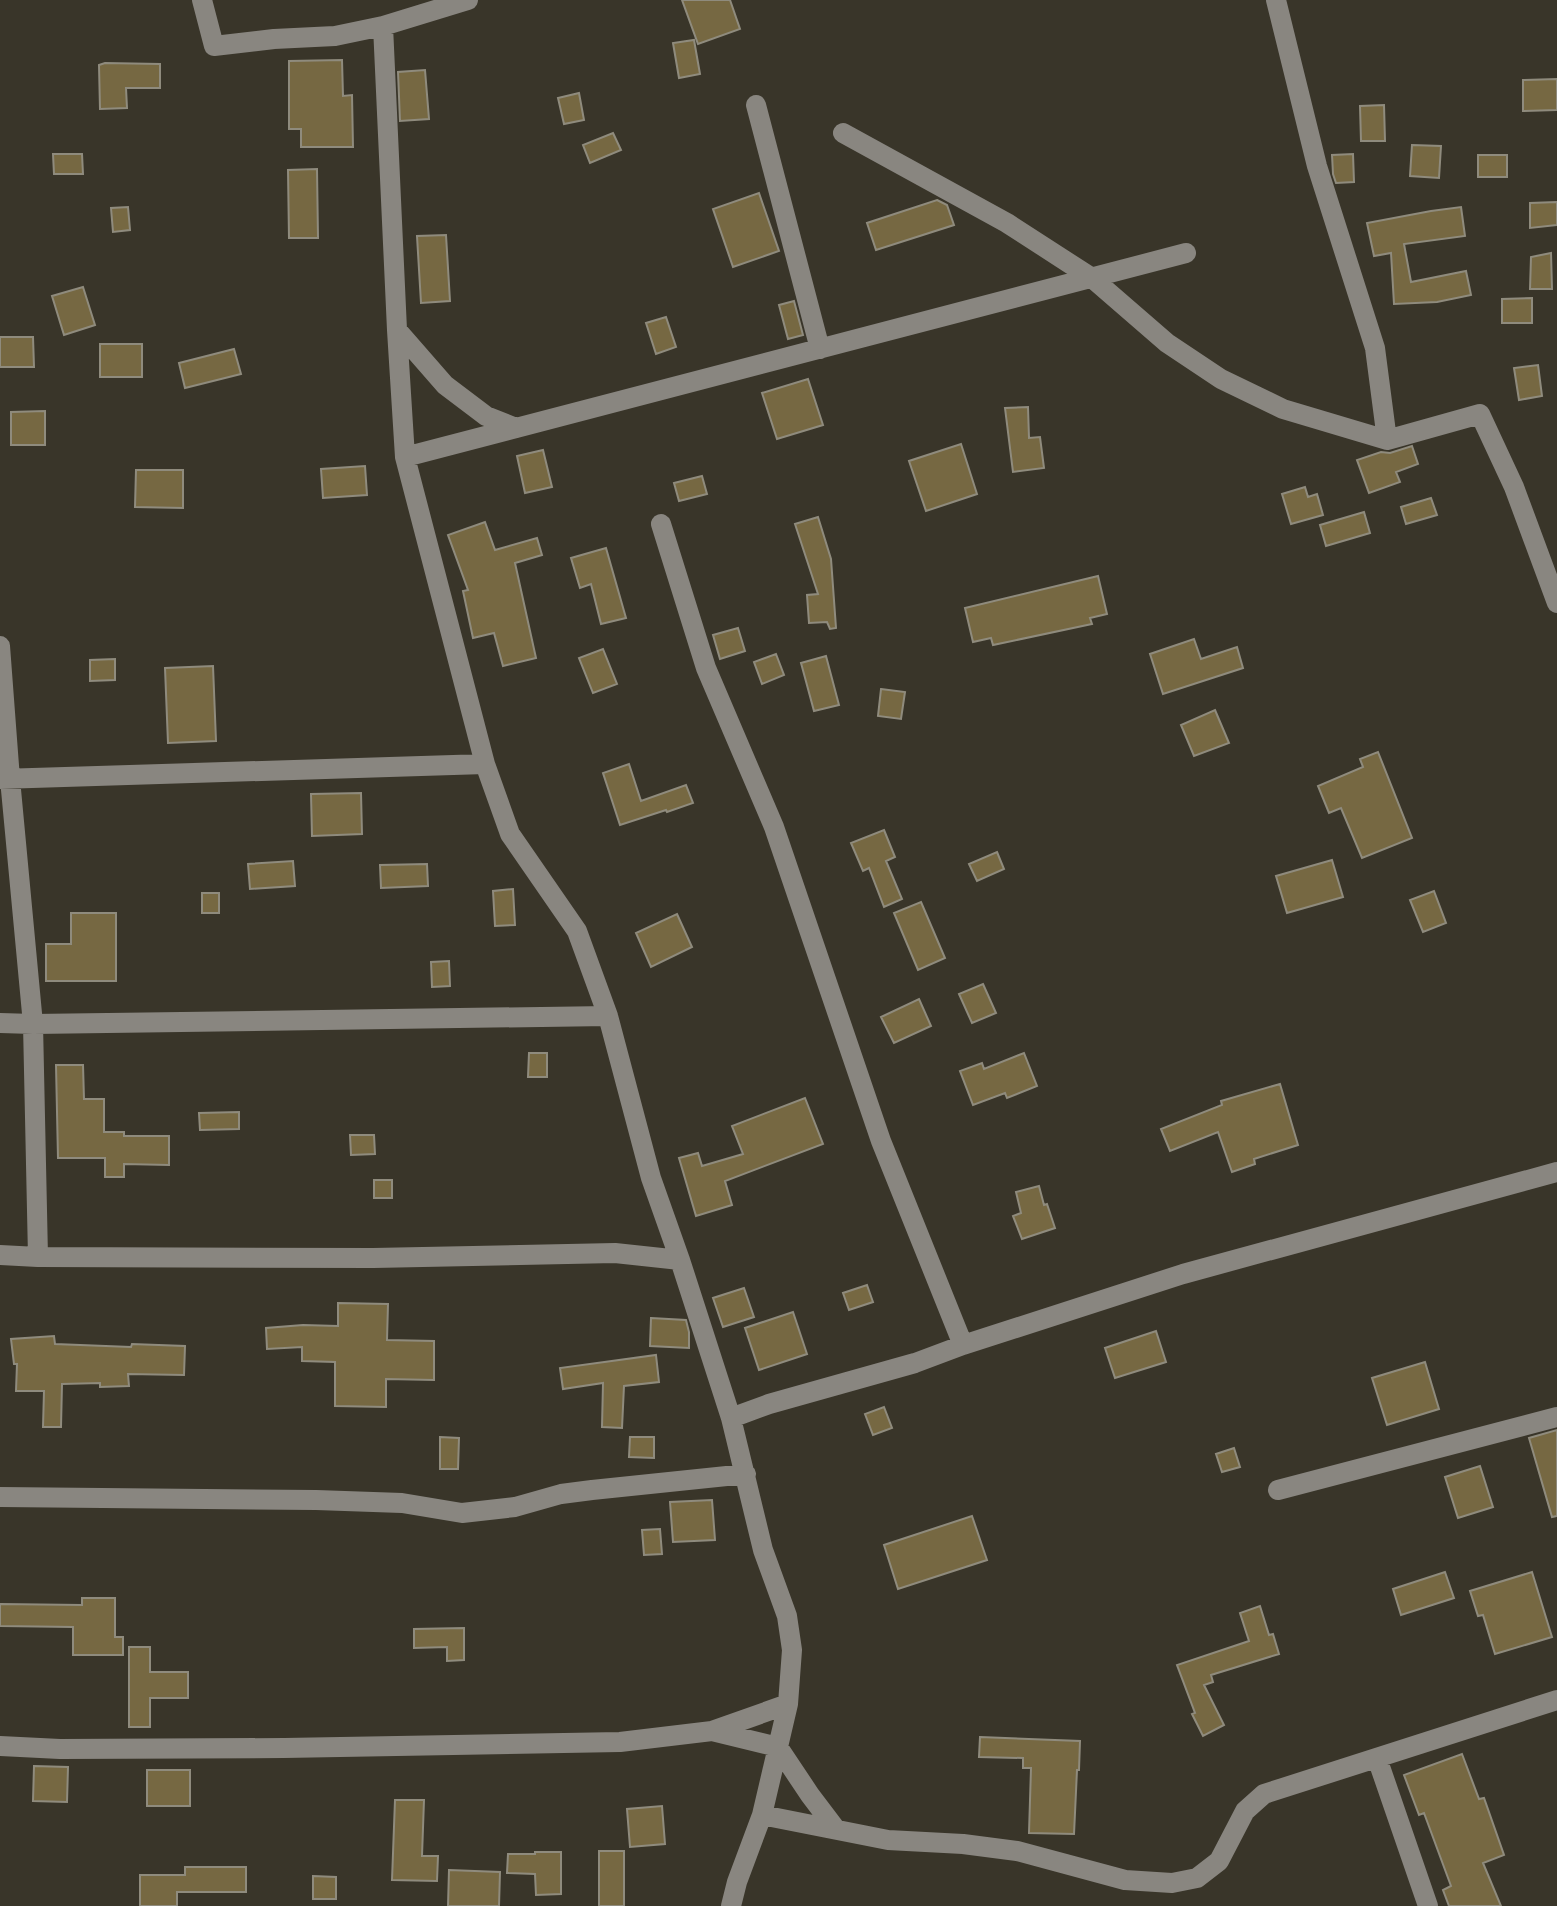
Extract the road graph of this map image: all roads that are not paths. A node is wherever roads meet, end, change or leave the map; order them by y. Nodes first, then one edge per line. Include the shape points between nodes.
1 (202, 0) edge
2 (468, 0) edge
3 (1276, 0) edge
4 (383, 26) junction
5 (756, 105) dead end
6 (843, 133) dead end
7 (1186, 253) dead end
8 (1092, 278) junction
9 (397, 330) junction
10 (820, 349) junction
11 (516, 428) junction
12 (1387, 440) junction
13 (405, 457) junction
14 (661, 524) dead end
15 (1557, 603) edge
16 (0, 646) edge
17 (485, 764) junction
18 (5, 779) edge
19 (608, 1016) junction
20 (0, 1023) edge
21 (33, 1024) junction
22 (1557, 1172) edge
23 (0, 1255) edge
24 (38, 1257) junction
25 (680, 1260) junction
26 (963, 1345) junction
27 (1557, 1417) edge
28 (731, 1418) junction
29 (746, 1474) junction
30 (1278, 1490) dead end
31 (0, 1497) edge
32 (1557, 1700) edge
33 (788, 1704) junction
34 (712, 1731) junction
35 (0, 1746) edge
36 (778, 1747) junction
37 (1377, 1758) junction
38 (762, 1815) junction
39 (835, 1828) junction
40 (731, 1906) edge
41 (1428, 1906) edge

1 - 4 street via 214,46 335,36
2 - 4 street
3 - 12 street via 1317,166 1375,348
4 - 9 street
5 - 10 street
6 - 8 street via 1007,223
7 - 8 street
8 - 10 street
8 - 12 street via 1167,343 1221,379 1283,409
9 - 11 street via 445,385 486,416
9 - 13 street
10 - 11 street
11 - 13 street
12 - 15 street via 1480,414
13 - 17 street
14 - 26 street via 706,668 774,827 881,1141
16 - 18 street
17 - 18 street
17 - 19 street via 510,834 577,931
18 - 21 street
19 - 21 street
19 - 25 street via 651,1178
20 - 21 street
21 - 24 street
22 - 26 street via 1183,1274
23 - 24 street
24 - 25 street via 615,1253
25 - 28 street
26 - 28 street
27 - 30 street
28 - 29 street
29 - 31 street via 561,1494 515,1507 462,1513 402,1503 316,1500
29 - 33 street via 763,1550 787,1616 792,1650
32 - 37 street
33 - 34 street
33 - 36 street
34 - 35 street via 605,1742
34 - 36 street
36 - 38 street
36 - 39 street
37 - 39 street via 1264,1794 1245,1811 1219,1861 1197,1878 1172,1883 1125,1880 1017,1851 888,1840
37 - 41 street
38 - 39 street
38 - 40 street

